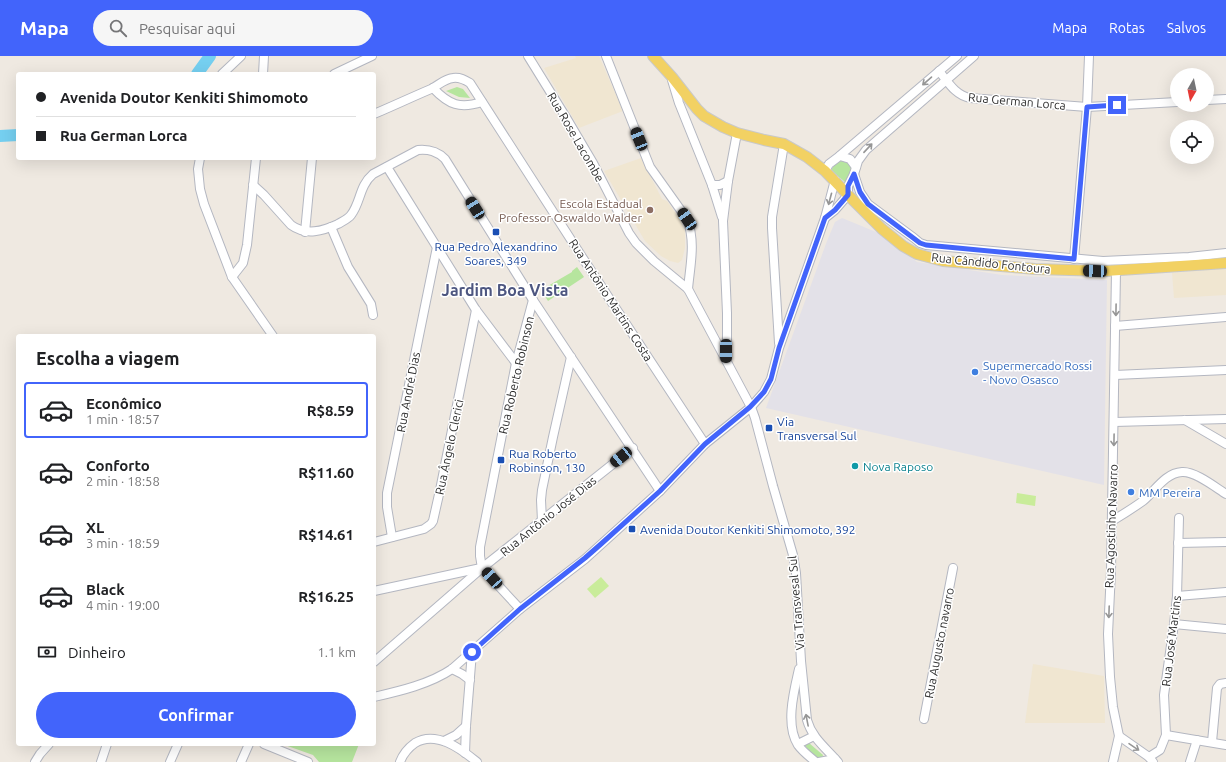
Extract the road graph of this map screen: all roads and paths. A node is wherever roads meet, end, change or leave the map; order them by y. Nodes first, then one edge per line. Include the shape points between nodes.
1 (241, 56) edge
2 (264, 56) edge
3 (372, 56) edge
4 (528, 56) edge
5 (606, 56) edge
6 (653, 56) edge
7 (957, 56) edge
8 (974, 56) edge
9 (1089, 56) edge
10 (939, 71) junction
11 (224, 72) edge
12 (263, 72) edge
13 (338, 72) edge
14 (672, 77) junction
15 (946, 80) junction
16 (433, 88) junction
17 (1226, 99) edge
18 (1214, 100) edge
19 (482, 102) junction
20 (1170, 102) edge
21 (1087, 107) junction
22 (376, 113) edge
23 (701, 114) junction
24 (686, 121) junction
25 (737, 133) junction
26 (784, 144) junction
27 (840, 156) junction
28 (200, 160) edge
29 (256, 160) edge
30 (312, 160) edge
31 (387, 167) junction
32 (855, 170) junction
33 (826, 171) junction
34 (836, 180) junction
35 (728, 182) junction
36 (253, 185) junction
37 (712, 185) junction
38 (848, 195) junction
39 (825, 218) junction
40 (723, 220) junction
41 (331, 228) junction
42 (306, 232) junction
43 (437, 247) junction
44 (1226, 253) edge
45 (1074, 259) junction
46 (1226, 263) edge
47 (1116, 271) junction
48 (232, 277) junction
49 (688, 289) junction
50 (533, 300) junction
51 (476, 310) junction
52 (373, 315) dead end
53 (1226, 317) edge
54 (1115, 326) junction
55 (272, 334) edge
56 (779, 348) junction
57 (571, 358) junction
58 (726, 363) junction
59 (516, 364) junction
60 (1226, 370) edge
61 (1115, 375) junction
62 (750, 407) junction
63 (1226, 419) edge
64 (1185, 420) junction
65 (1114, 422) junction
66 (705, 444) junction
67 (1226, 444) edge
68 (632, 448) junction
69 (660, 491) junction
70 (1226, 494) edge
71 (1179, 518) dead end
72 (542, 521) junction
73 (1112, 521) junction
74 (392, 537) junction
75 (376, 541) edge
76 (1226, 542) edge
77 (1178, 543) junction
78 (482, 568) junction
79 (953, 568) dead end
80 (376, 591) edge
81 (1226, 592) edge
82 (1177, 596) junction
83 (520, 609) junction
84 (1174, 624) junction
85 (1226, 629) edge
86 (472, 652) junction
87 (376, 660) edge
88 (800, 661) junction
89 (452, 669) junction
90 (470, 680) junction
91 (1226, 683) edge
92 (376, 696) edge
93 (924, 719) dead end
94 (466, 726) junction
95 (1166, 735) junction
96 (814, 736) junction
97 (1119, 736) junction
98 (1197, 740) junction
99 (444, 741) junction
100 (1212, 742) junction
101 (798, 744) junction
102 (1226, 745) edge
103 (47, 746) edge
104 (106, 746) edge
105 (177, 746) edge
106 (248, 746) edge
107 (269, 746) edge
108 (465, 753) junction
109 (1151, 759) edge
110 (836, 760) edge
111 (35, 762) edge
112 (101, 762) edge
113 (170, 762) edge
114 (241, 762) edge
115 (308, 762) edge
116 (400, 762) edge
117 (477, 762) edge
118 (816, 762) edge
119 (820, 762) edge
120 (1113, 762) edge
121 (1190, 762) edge

1 - 11 street
2 - 12 street
3 - 13 street
4 - 49 street, Rua Rose Lacombe via 593,163 629,233 654,261
5 - 49 street via 650,167 687,219 692,244
6 - 14 main road, Rua Cândido Fontoura
7 - 10 street
8 - 15 street
9 - 21 street
10 - 15 street, Rua German Lorca
10 -> 27 street
14 - 23 main road, Rua Cândido Fontoura
14 - 24 street
15 - 21 street, Rua German Lorca via 956,92 970,98
32 -> 15 street via 861,156 870,145
16 - 19 street via 446,100 459,105
16 - 19 street, Rua Antônio Martins Costa via 448,79 464,79
16 - 22 street, Rua Antônio Martins Costa
17 - 18 street
19 - 66 street, Rua Antônio Martins Costa
20 - 21 street, Rua German Lorca
21 - 45 street
23 - 24 street via 692,115
23 - 25 main road, Rua Cândido Fontoura
24 - 37 street
25 - 26 main road, Rua Cândido Fontoura
25 - 35 street
26 - 33 main road, Rua Cândido Fontoura
26 - 56 street via 772,217
27 - 32 street via 850,159
27 - 33 street
28 - 48 street via 198,169 204,204
29 - 36 street
30 - 42 street
31 - 41 street via 367,180 350,216
31 - 43 street
31 - 50 street via 418,150 426,149 441,155
32 - 38 street via 848,186
32 - 45 street via 860,192 868,204 920,243
33 - 34 main road, Rua Cândido Fontoura
34 - 38 main road, Rua Cândido Fontoura
34 -> 39 street
35 - 37 street
35 - 40 street
36 - 42 street via 291,225
36 - 48 street via 245,257
37 - 40 street
38 - 39 street
38 - 47 main road, Rua Cândido Fontoura via 882,229 904,246 928,258 1035,269
39 - 56 street
40 - 58 street via 727,313
41 - 42 street
41 - 52 street via 348,267 371,304
43 - 51 street
43 - 74 street, Rua André Dias via 387,493
44 - 45 street via 1103,261
46 - 47 main road, Rua Cândido Fontoura
47 -> 54 street, Rua Agostinho Navarro
48 - 55 street
49 - 58 street, Via Transvesal Sul
50 - 57 street
50 - 59 street, Rua Roberto Robinson
51 - 59 street
51 - 74 street, Rua Ângelo Clerici via 433,521 424,529
53 - 54 street
54 - 61 street, Rua Agostinho Navarro
56 - 62 street via 771,379 764,392
57 - 68 street
57 - 72 street via 542,490
58 - 62 street, Via Transvesal Sul
59 - 78 street, Rua Roberto Robinson via 480,548
60 - 61 street
61 - 65 street, Rua Agostinho Navarro
62 - 66 street
62 - 88 street, Via Transvesal Sul via 793,555
63 - 64 street
64 - 65 street
64 - 67 street
65 -> 73 street, Rua Agostinho Navarro
66 - 69 street
68 - 69 street
68 - 72 street, Rua Antônio José Dias
69 - 83 street via 585,558
70 - 73 street via 1190,473 1176,473 1144,500
71 - 77 street, Rua José Martins
72 - 78 street, Rua Antônio José Dias
73 -> 97 street, Rua Agostinho Navarro via 1108,634 1113,707
74 - 75 street, Rua Ângelo Clerici
76 - 77 street
77 - 82 street, Rua José Martins
78 - 80 street
78 - 83 street
78 - 87 street, Rua Antônio José Dias
79 - 93 street, Rua Augusto navarro
81 - 82 street
82 - 84 street, Rua José Martins
83 - 86 street
84 - 85 street
84 - 95 street, Rua José Martins via 1164,695
86 - 89 street
86 - 90 street
96 -> 88 street, Via Transvesal Sul via 806,720
88 - 101 street, Via Transvesal Sul via 791,721
89 - 90 street
89 - 92 street via 409,688
90 - 94 street
91 - 100 street via 1220,684 1217,688
94 - 99 street
94 - 108 street
95 - 98 street
95 - 109 street via 1160,750
96 - 101 street
96 - 110 street, Via Transvesal Sul
97 -> 109 street
97 - 120 street
98 - 100 street
98 - 121 street
99 - 108 street
99 - 116 street via 418,741 409,747
100 - 102 street
101 - 118 street, Via Transvesal Sul
103 - 111 street
104 - 112 street
105 - 113 street
106 - 114 street
107 - 115 street
108 - 117 street
110 - 119 street, Via Transvesal Sul

